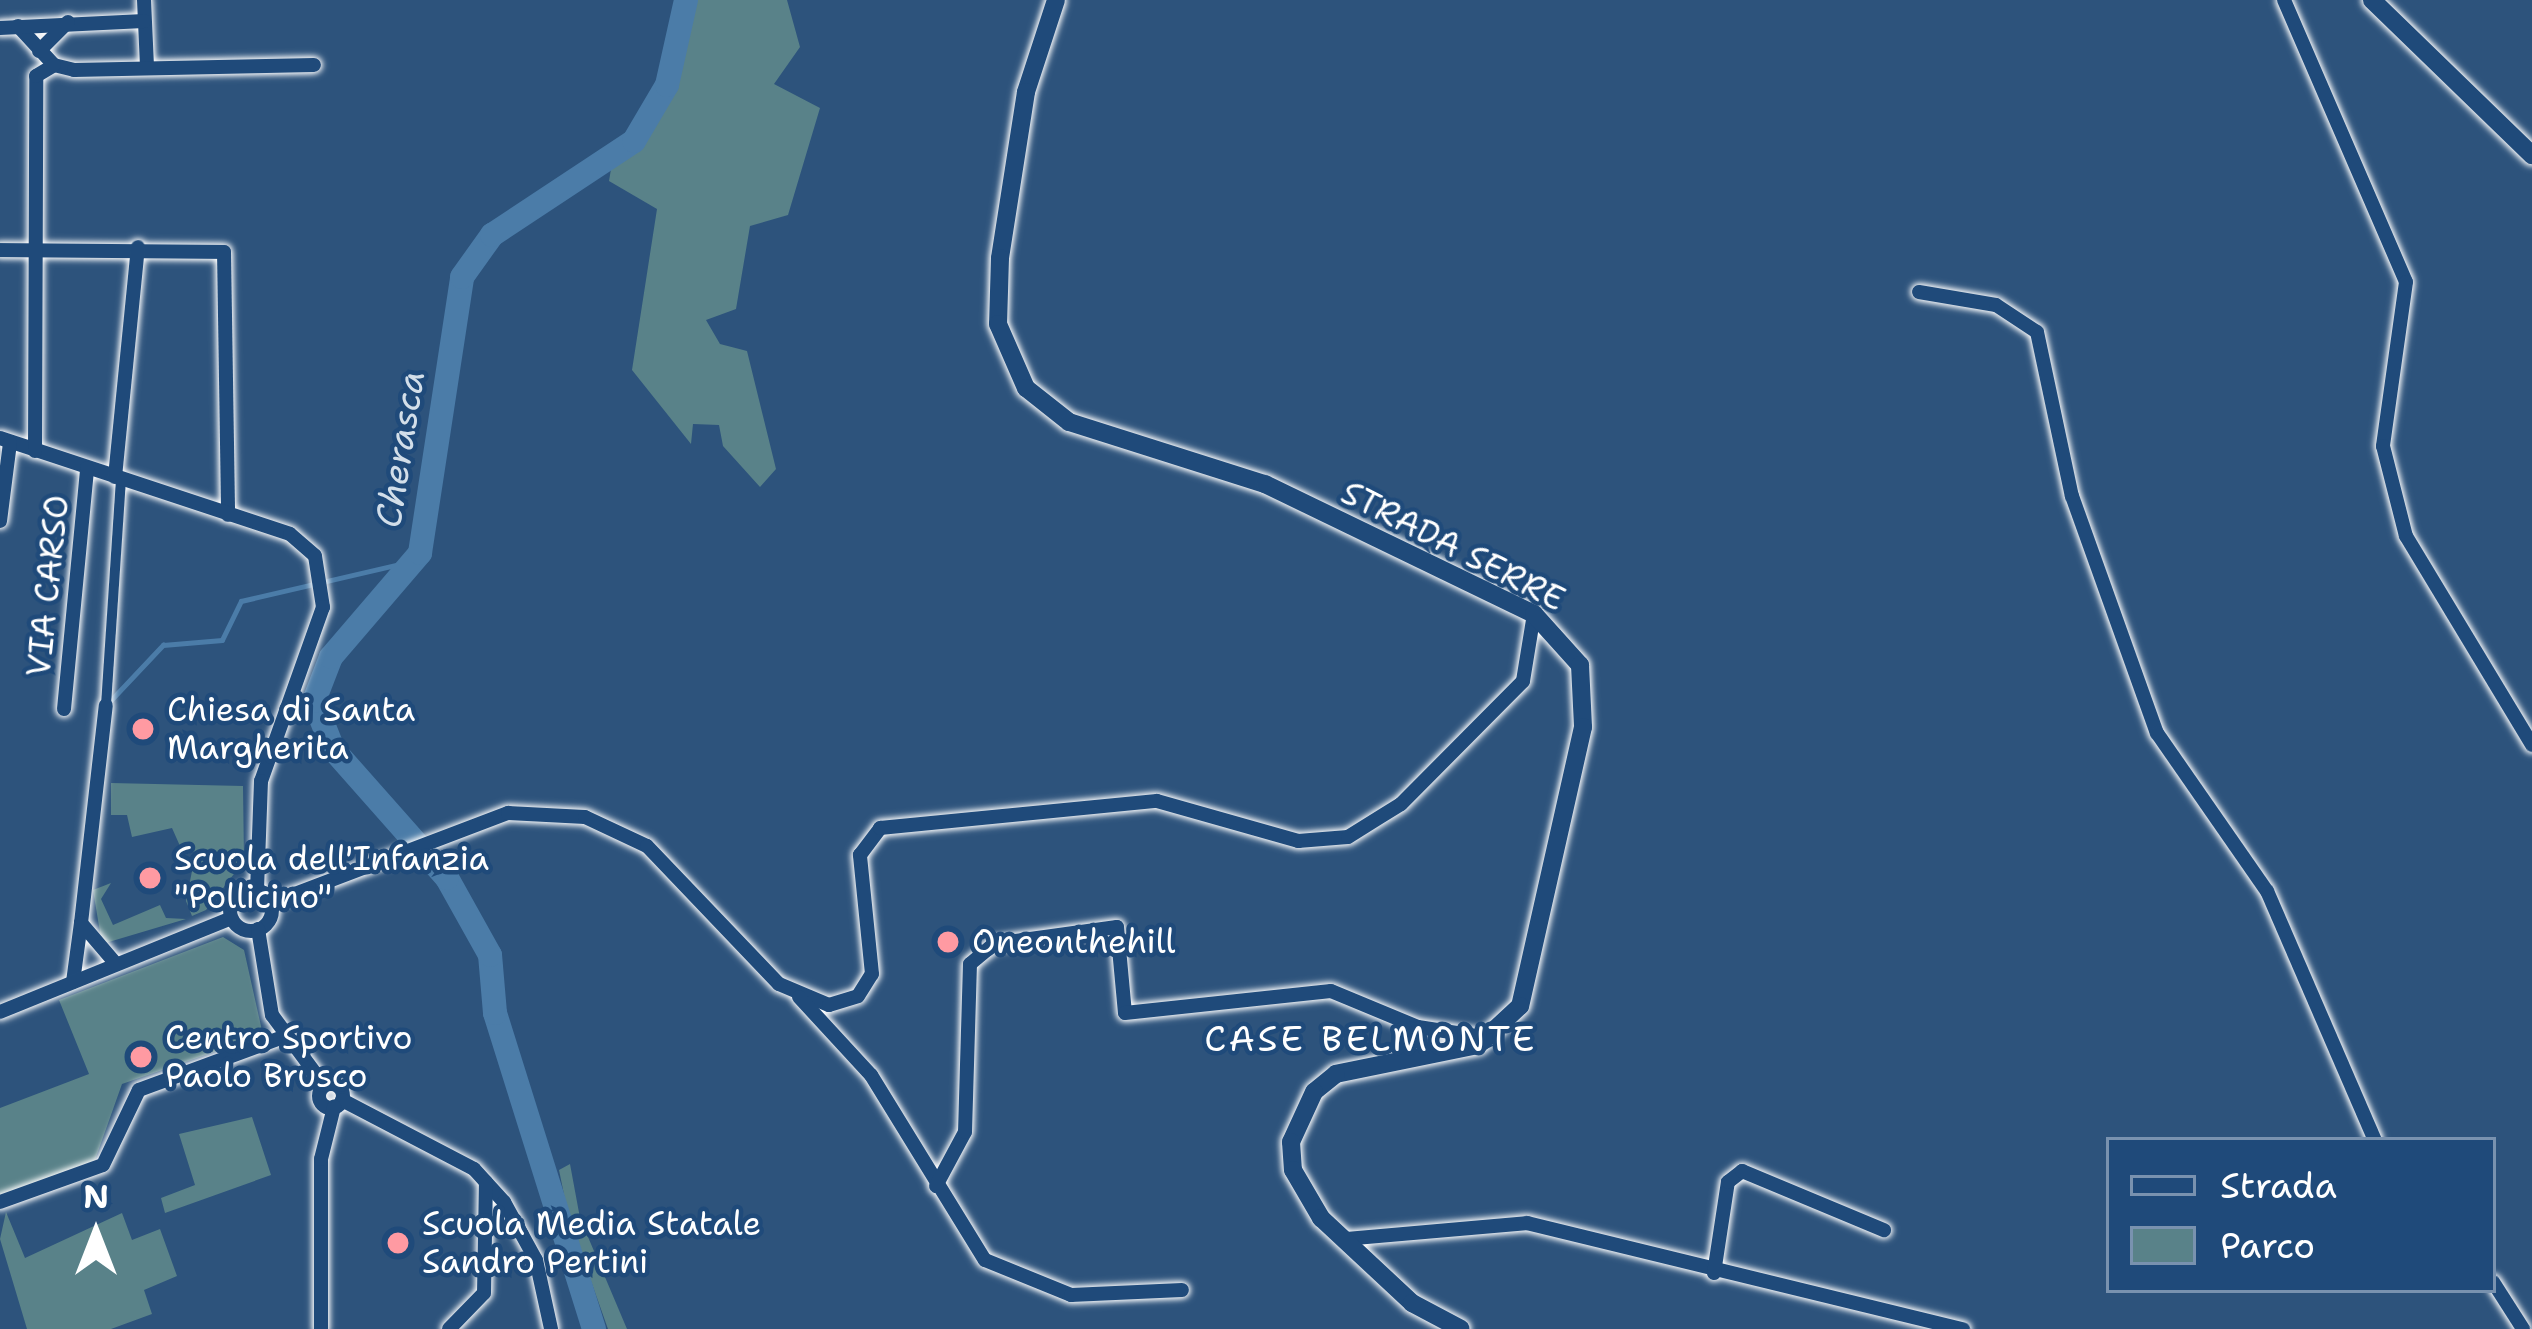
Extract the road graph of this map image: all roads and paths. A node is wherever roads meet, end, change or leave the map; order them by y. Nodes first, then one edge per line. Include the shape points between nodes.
1 (144, 0) edge
2 (1056, 0) edge
3 (2284, 0) edge
4 (2372, 0) edge
5 (25, 20) junction
6 (145, 21) junction
7 (68, 22) junction
8 (0, 28) edge
9 (39, 51) junction
10 (54, 65) junction
11 (147, 65) junction
12 (314, 65) dead end
13 (2532, 154) edge
14 (138, 247) junction
15 (38, 249) junction
16 (0, 250) edge
17 (1919, 292) dead end
18 (5, 440) edge
19 (35, 451) junction
20 (87, 468) junction
21 (118, 478) junction
22 (228, 514) junction
23 (0, 520) edge
24 (1534, 614) junction
25 (106, 705) joint
26 (64, 709) dead end
27 (2532, 745) edge
28 (257, 890) junction
29 (272, 903) junction
30 (230, 918) junction
31 (81, 923) junction
32 (258, 929) junction
33 (116, 964) junction
34 (73, 982) junction
35 (799, 997) junction
36 (0, 1012) edge
37 (286, 1036) junction
38 (1489, 1038) junction
39 (338, 1104) junction
40 (2373, 1137) edge
41 (486, 1182) junction
42 (936, 1186) junction
43 (0, 1202) edge
44 (1884, 1230) dead end
45 (1345, 1239) junction
46 (1714, 1273) junction
47 (2496, 1287) edge
48 (1182, 1290) dead end
49 (321, 1329) edge
50 (449, 1329) edge
51 (550, 1329) edge
52 (1461, 1329) edge
53 (1963, 1329) edge
54 (2523, 1329) edge

1 - 6 street
2 - 24 main road, STRADA SERRE via 1025,92 1000,258 998,324 1026,388 1069,422 1265,484
3 - 27 street via 2406,282 2383,446 2406,536
4 - 13 main road
5 - 7 street
5 - 8 street
5 - 9 street
6 - 7 street
6 - 11 street
7 - 9 street
9 - 10 street
10 - 11 street
10 - 15 street via 36,76
11 - 12 street
14 - 15 street
14 - 21 street
14 - 22 street via 220,249
15 - 16 street
15 - 19 street
17 - 40 street via 1996,305 2037,332 2077,515 2157,733 2267,891
18 - 19 street
18 - 23 street
19 - 20 street
20 - 21 street
20 - 26 street, VIA CARSO
21 - 22 street
21 - 25 street
22 - 28 street via 290,534 320,575 319,624 261,781
24 - 35 street via 1523,681 1367,830 1298,841 1156,801 880,828 860,855 867,986 829,1006
24 - 38 main road, STRADA SERRE via 1574,651 1585,713 1534,974
25 - 31 street
28 - 29 street
28 - 30 street via 234,898
29 - 32 street
29 - 35 street via 519,812 609,825 665,861
30 - 32 street
30 - 33 street
31 - 33 street
31 - 34 street
32 - 37 street via 266,995
33 - 34 street
34 - 36 street
35 - 42 street via 872,1075
37 - 39 street via 324,1085 338,1086
37 - 43 street via 139,1090 104,1165
38 - 42 street via 1418,1027 1330,991 1125,1013 1122,934 1109,925 984,947 963,1002 960,1156
38 - 45 main road via 1362,1065 1314,1092 1299,1115 1293,1170
39 - 41 street
39 - 49 street via 315,1257
41 - 50 street via 484,1293
41 - 51 street via 536,1260
42 - 48 street via 986,1260 1031,1287 1141,1299
44 - 46 street via 1742,1171 1728,1182
45 - 46 street via 1526,1223
45 - 52 main road via 1412,1303
46 - 53 street
47 - 54 street

